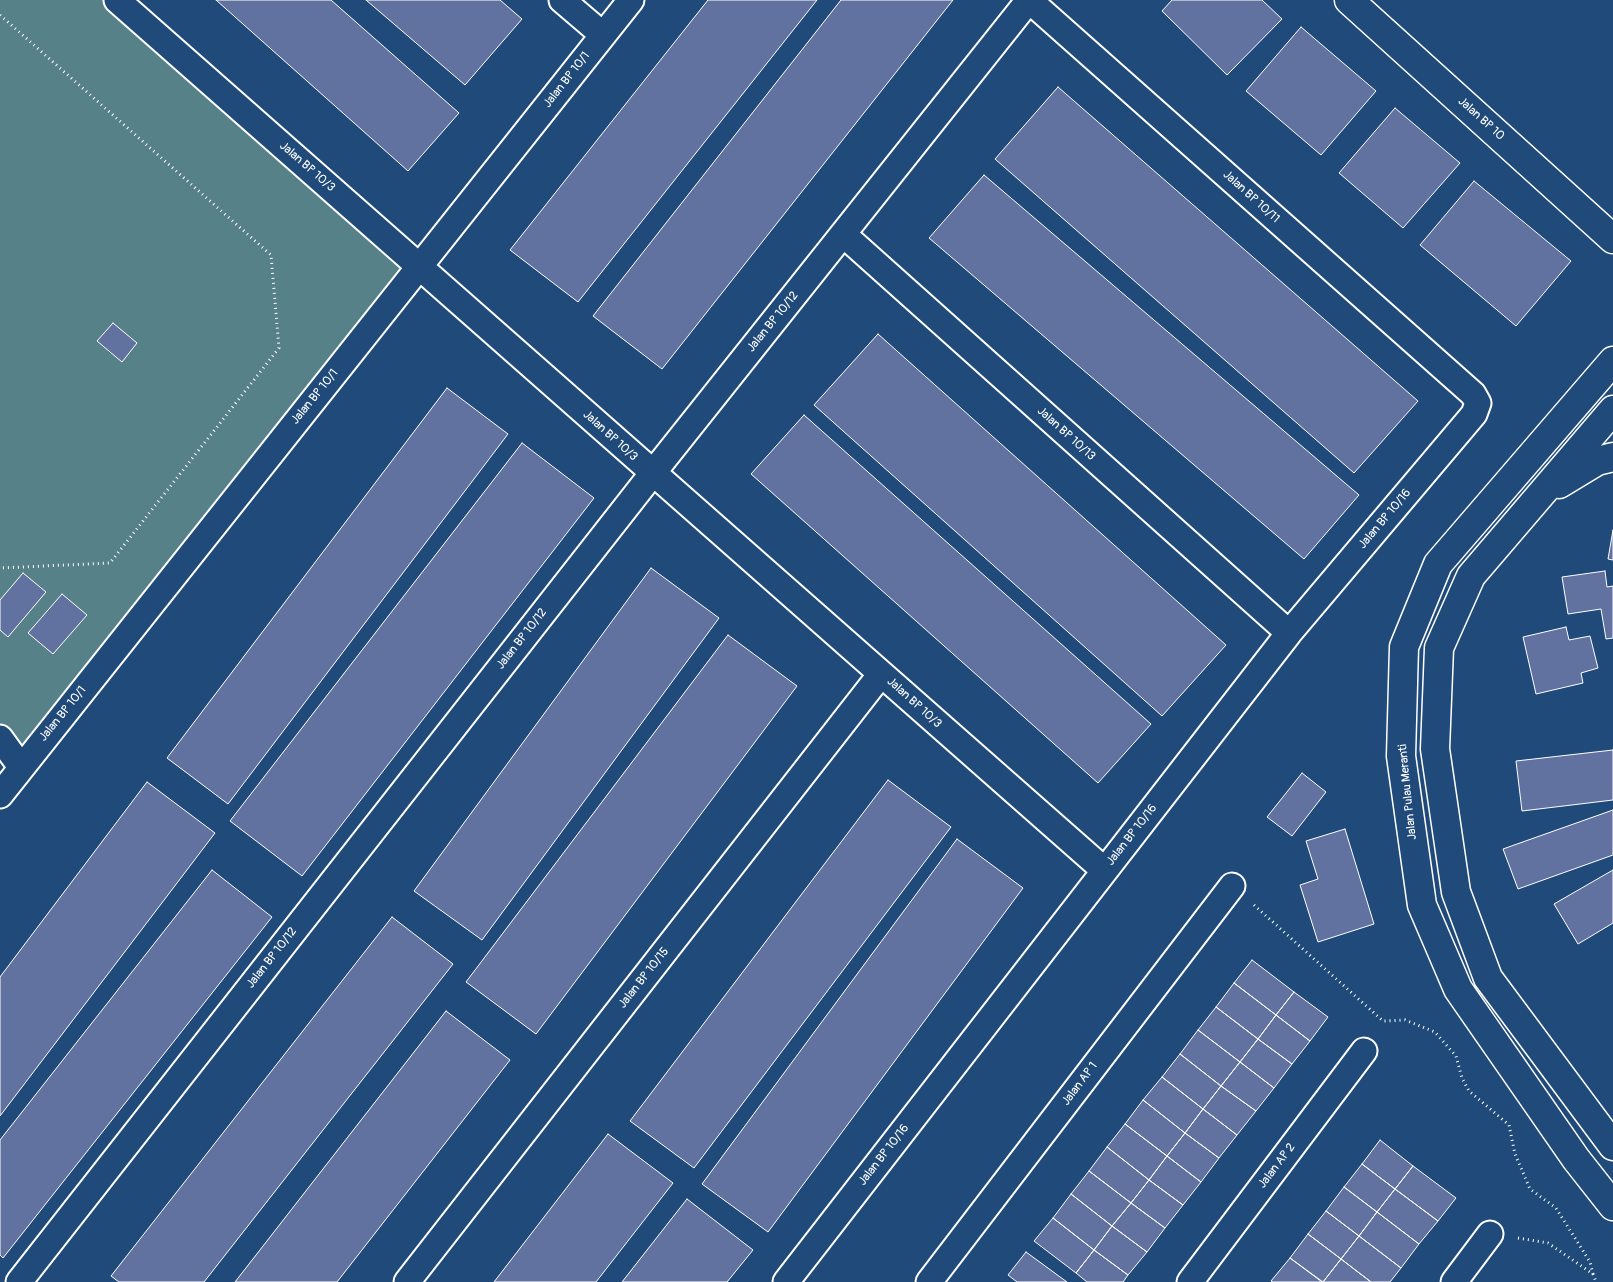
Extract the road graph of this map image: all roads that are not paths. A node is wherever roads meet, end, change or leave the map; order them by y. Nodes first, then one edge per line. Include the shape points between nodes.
1 (116, 0) edge
2 (562, 0) edge
3 (631, 0) edge
4 (1029, 0) edge
5 (1349, 0) edge
6 (603, 35) junction
7 (843, 234) junction
8 (1613, 238) edge
9 (419, 266) junction
10 (1613, 361) edge
11 (1473, 394) joint
12 (1613, 410) edge
13 (1613, 456) edge
14 (652, 474) junction
15 (1539, 495) junction
16 (1289, 633) junction
17 (881, 674) junction
18 (0, 738) edge
19 (21, 767) junction
20 (0, 795) edge
21 (1104, 870) junction
22 (1232, 886) road end
23 (1364, 1051) dead end
24 (1613, 1146) edge
25 (1613, 1206) edge
26 (1490, 1234) road end
27 (19, 1282) edge
28 (407, 1282) edge
29 (786, 1282) edge
30 (929, 1282) edge
31 (1190, 1282) edge
32 (1454, 1282) edge

1 - 9 street, Jalan BP 10/3
2 - 6 street
3 - 6 street, Jalan BP 10/1
4 - 7 street, Jalan BP 10/12
4 - 11 street, Jalan BP 10/11
5 - 8 main road, Jalan BP 10
6 - 9 street, Jalan BP 10/1
7 - 14 street, Jalan BP 10/12
7 - 16 street, Jalan BP 10/13
9 - 14 street, Jalan BP 10/3
9 - 19 street, Jalan BP 10/1
10 - 25 main road, Jalan Pulau Meranti via 1438,564 1404,647 1401,756 1422,905 1458,989 1576,1159
11 - 16 street, Jalan BP 10/16 via 1478,403 1474,414
12 - 15 main road
13 - 15 main road via 1597,461
14 - 17 street, Jalan BP 10/3
14 - 27 street, Jalan BP 10/12
15 - 24 main road via 1471,576 1439,648 1435,749 1456,892 1488,978
16 - 21 street, Jalan BP 10/16
17 - 21 street, Jalan BP 10/3
17 - 28 street, Jalan BP 10/15
18 - 19 street
19 - 20 street, Jalan BP 10/1
21 - 29 street, Jalan BP 10/16
22 - 30 street, Jalan AP 1
23 - 31 street, Jalan AP 2
26 - 32 street

